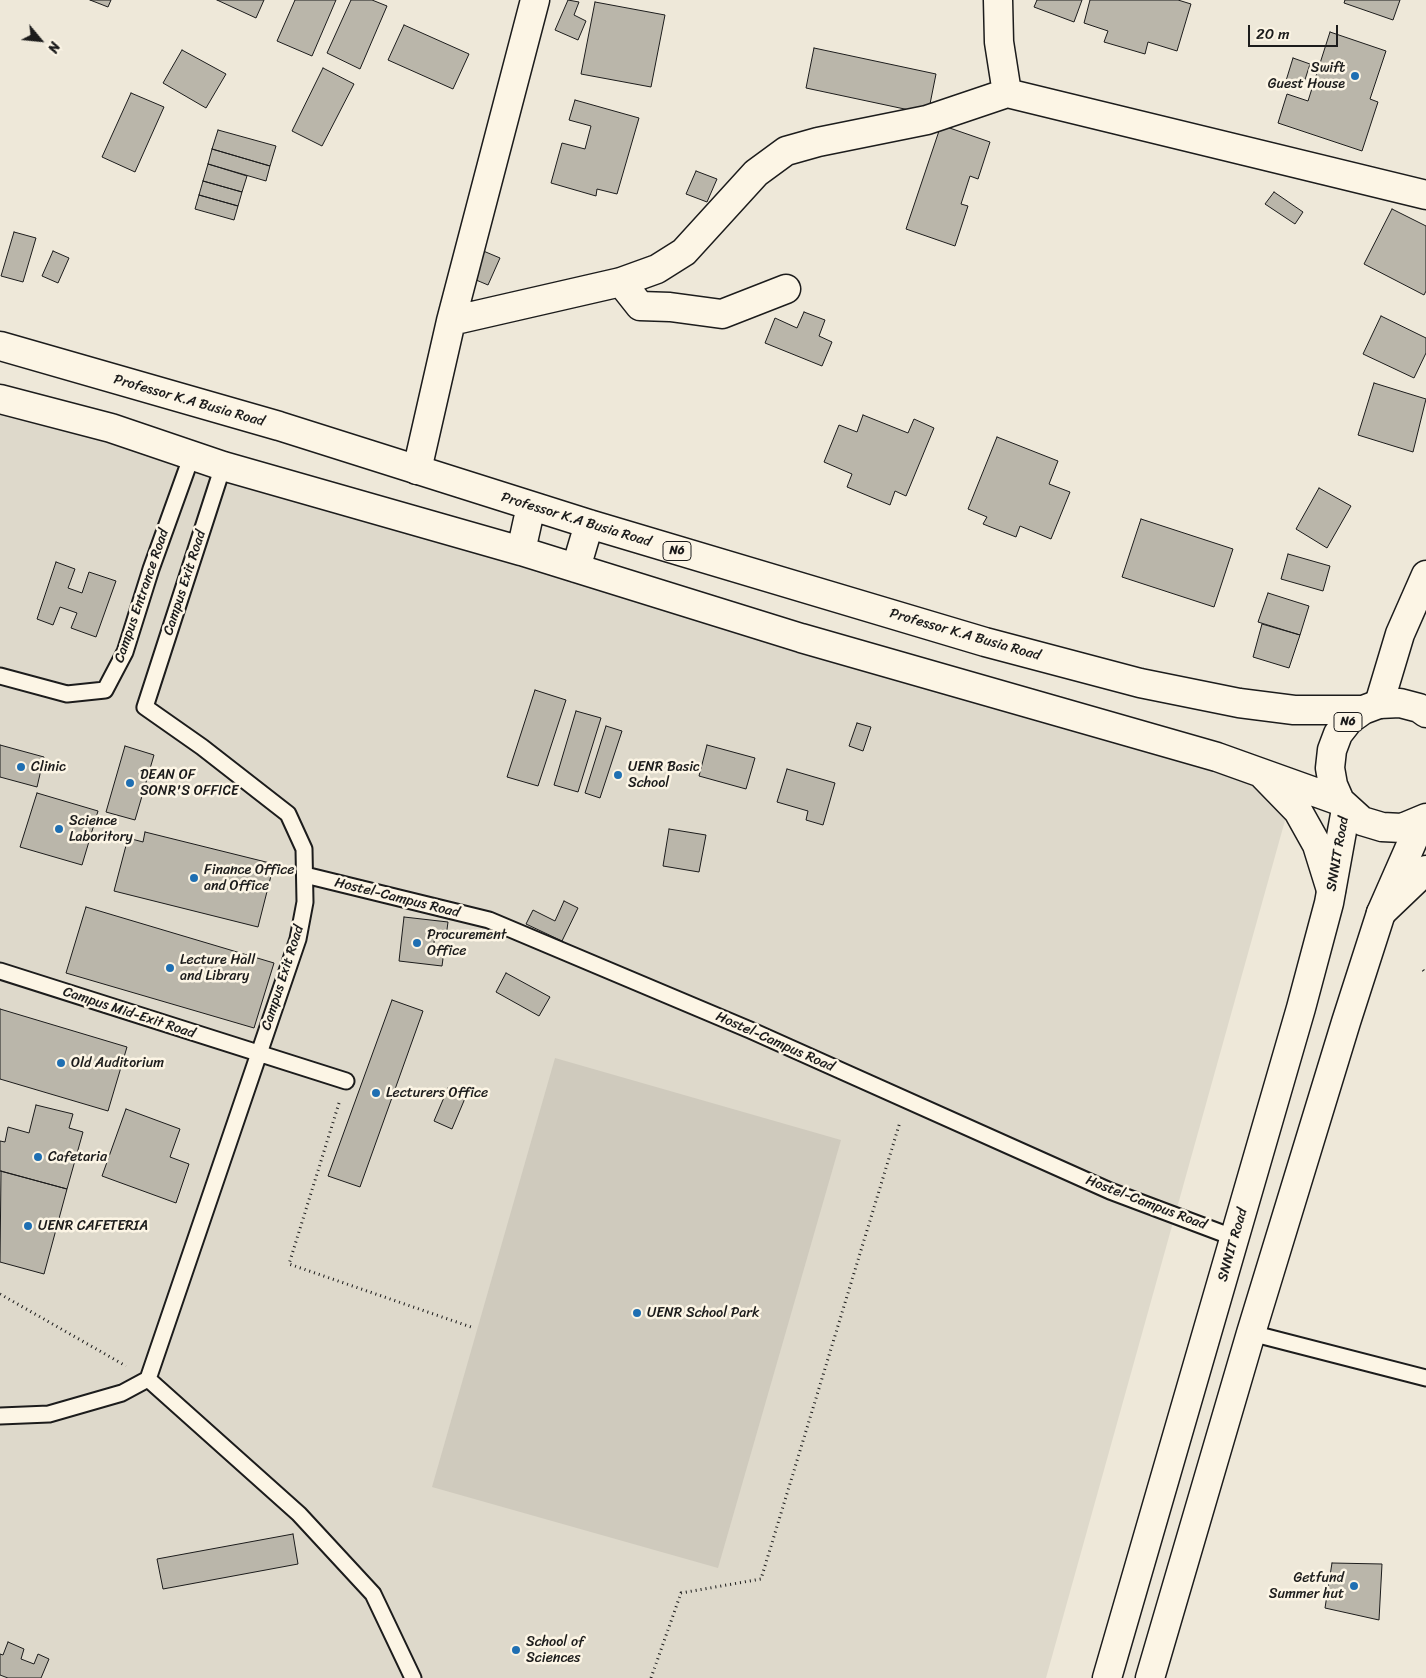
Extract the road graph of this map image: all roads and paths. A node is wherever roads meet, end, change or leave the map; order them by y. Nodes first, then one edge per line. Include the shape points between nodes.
1 (535, 0) edge
2 (998, 0) edge
3 (1007, 92) junction
4 (1426, 195) edge
5 (620, 282) junction
6 (786, 289) dead end
7 (451, 321) junction
8 (0, 346) edge
9 (0, 399) edge
10 (192, 455) junction
11 (223, 466) junction
12 (417, 470) junction
13 (531, 506) junction
14 (589, 524) junction
15 (521, 552) junction
16 (576, 568) junction
17 (1426, 576) edge
18 (0, 676) edge
19 (1371, 707) junction
20 (1426, 712) edge
21 (1259, 772) junction
22 (1344, 805) junction
23 (1423, 820) edge
24 (1426, 870) edge
25 (305, 875) junction
26 (1331, 890) junction
27 (1381, 913) junction
28 (1423, 970) dead end
29 (0, 971) edge
30 (1426, 974) edge
31 (258, 1054) junction
32 (346, 1081) joint
33 (906, 1100) junction
34 (1235, 1238) junction
35 (0, 1294) edge
36 (471, 1327) dead end
37 (1251, 1333) junction
38 (1426, 1378) edge
39 (148, 1379) junction
40 (0, 1416) edge
41 (413, 1678) edge
42 (651, 1678) edge
43 (1107, 1678) edge
44 (1150, 1678) edge

1 - 7 street
2 - 3 street via 999,42
3 - 4 street
3 - 5 street via 927,120 786,151 756,173 684,252 657,269
5 - 6 street via 640,306 722,314
5 - 7 street
7 - 12 street
8 - 12 street, Professor K.A Busia Road / N6 via 279,426
9 - 10 street via 111,428
10 - 11 street
10 - 18 lane, Campus Entrance Road via 125,652 105,690 67,694
11 - 15 street
11 - 25 lane, Campus Exit Road via 144,707 288,814 304,849
12 - 13 street, Professor K.A Busia Road / N6
13 - 14 street, Professor K.A Busia Road / N6
13 - 15 street
14 - 16 street
14 - 19 street, Professor K.A Busia Road / N6 via 976,640 1140,684 1294,710
15 - 16 street
16 - 21 street via 801,638 1217,757
17 - 19 street
19 - 20 street, N6 via 1400,703
19 - 22 street, N6 via 1349,720 1338,734 1332,750 1330,768 1333,785
21 - 22 street
21 - 26 street via 1298,811 1317,845
22 - 23 street via 1362,821 1382,827 1402,828
22 - 26 street, SNNIT Road
23 - 27 street
24 - 27 street
25 - 31 lane, Campus Exit Road via 305,902 298,939
25 - 33 lane, Hostel-Campus Road via 488,920 750,1030
26 - 34 street, SNNIT Road
27 - 37 street
28 - 30 path
29 - 31 lane, Campus Mid-Exit Road
31 - 32 lane, Campus Mid-Exit Road
31 - 39 lane, Campus Exit Road
32 - 36 path via 288,1264
33 - 34 lane, Hostel-Campus Road via 1110,1191
33 - 42 path via 761,1579 682,1592
34 - 43 street, SNNIT Road
35 - 39 path
37 - 38 lane
37 - 44 street
39 - 40 lane via 122,1393 49,1414
39 - 41 lane via 299,1514 373,1594

